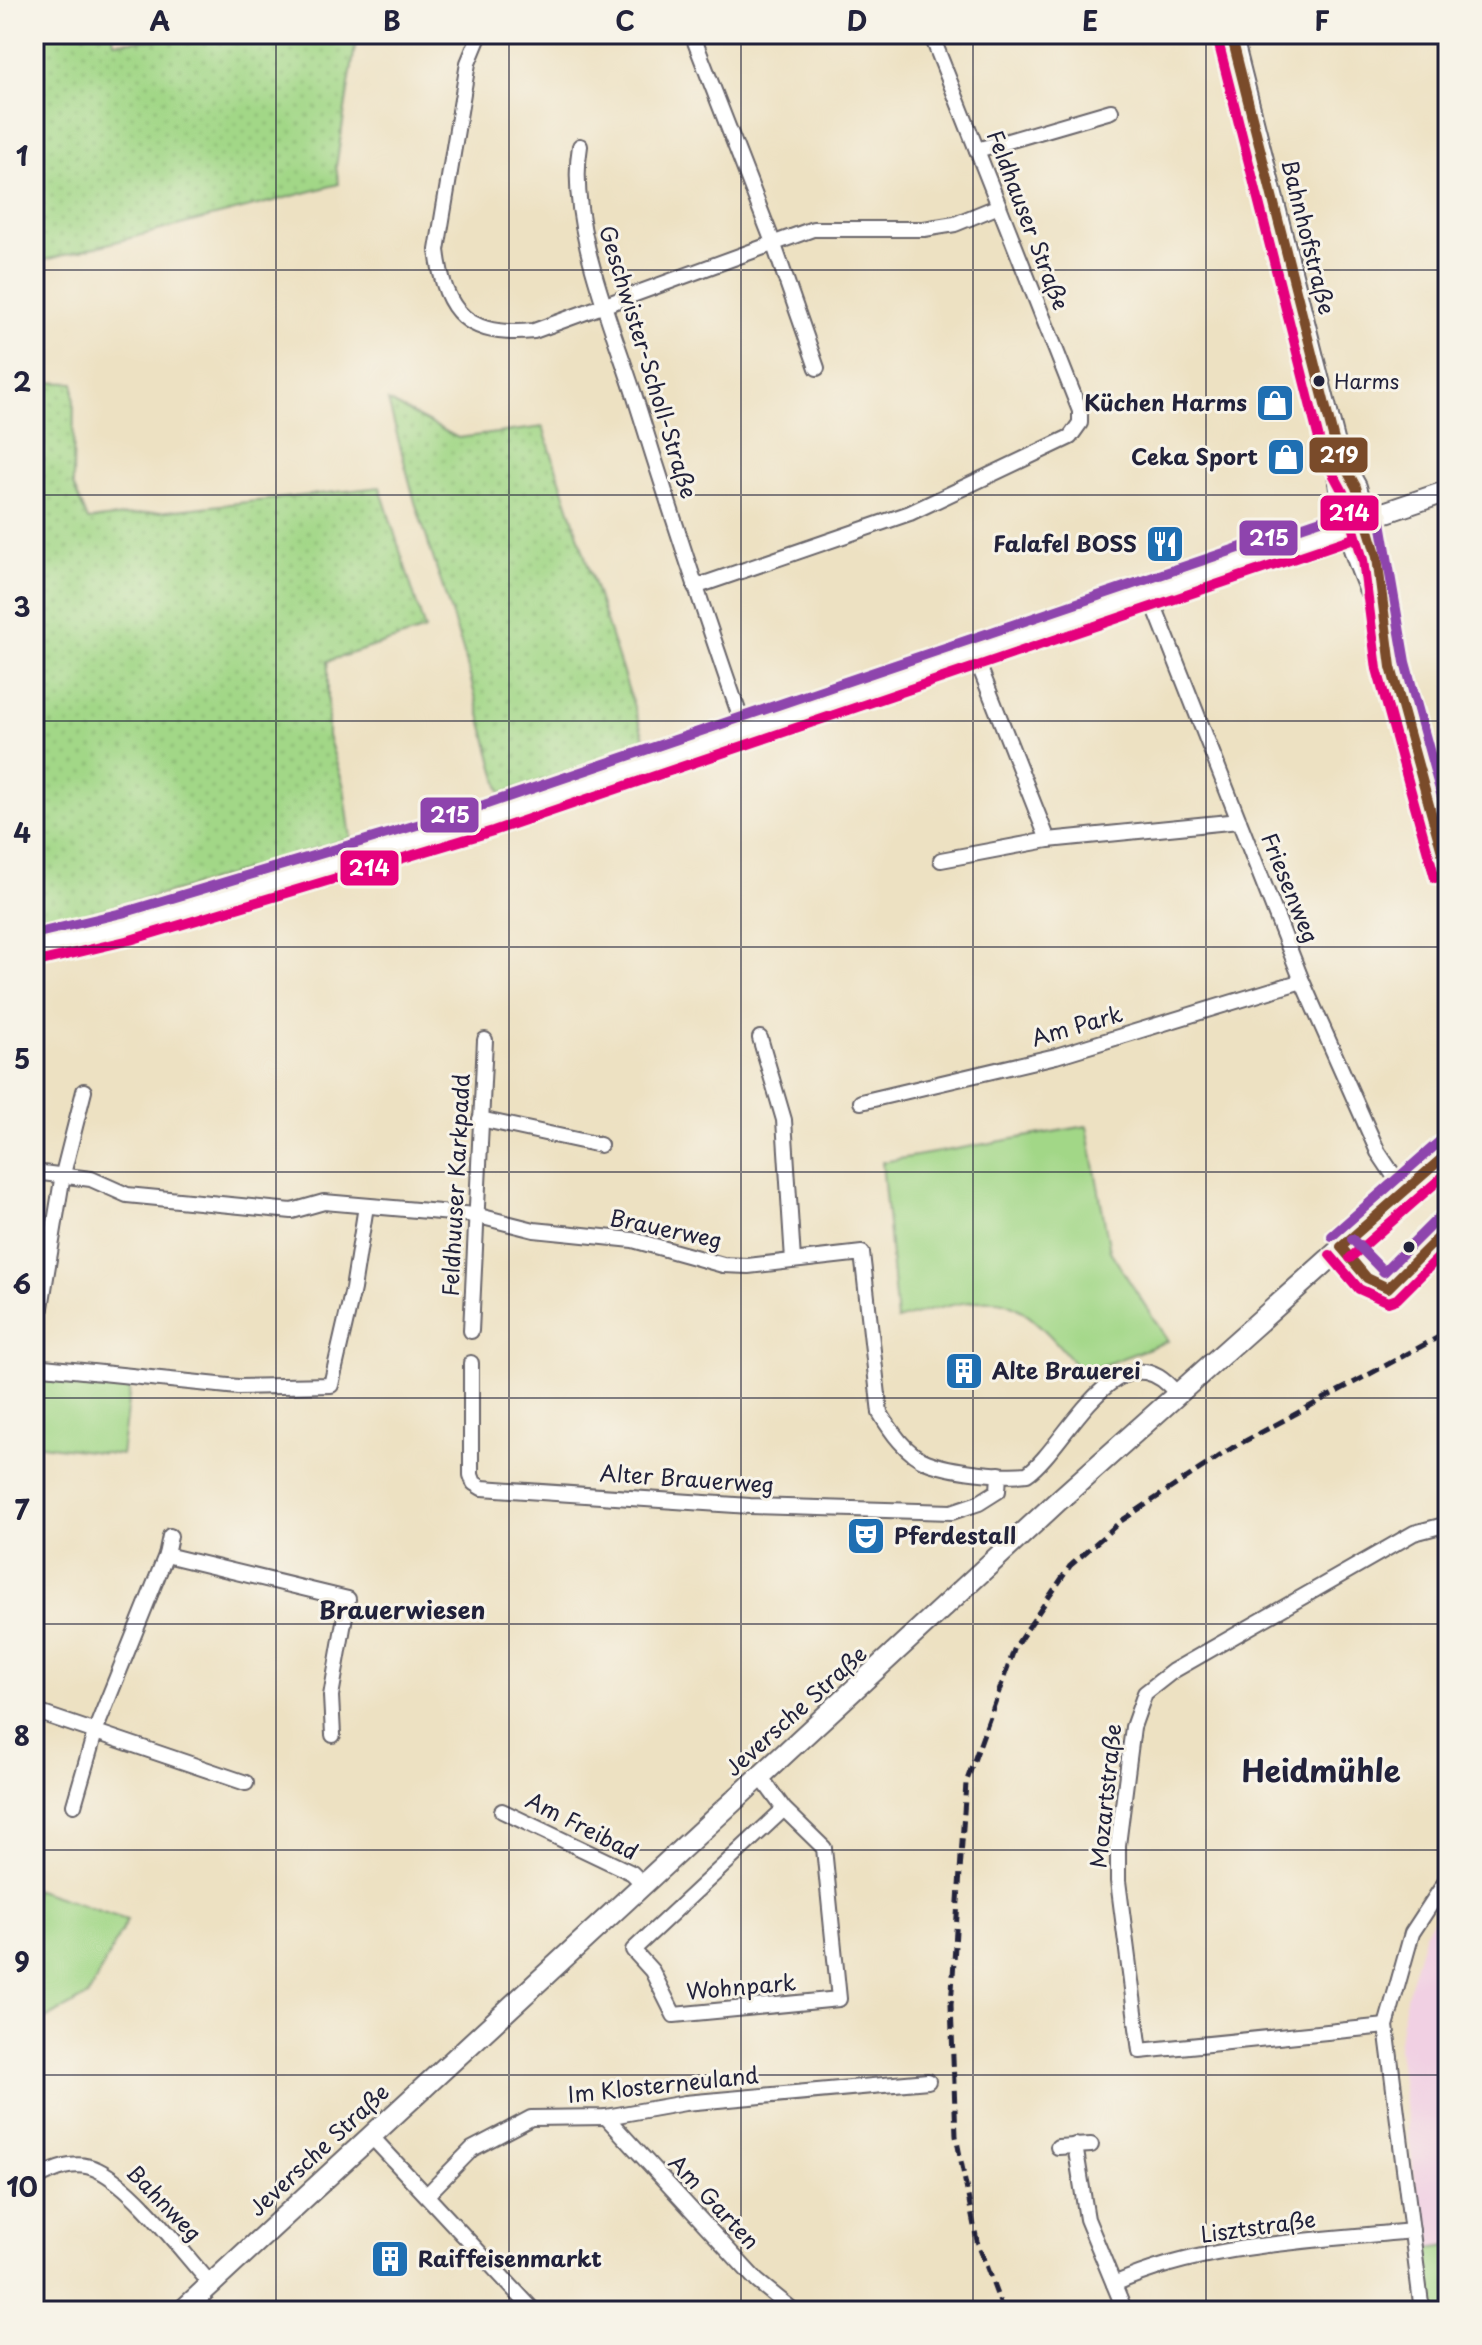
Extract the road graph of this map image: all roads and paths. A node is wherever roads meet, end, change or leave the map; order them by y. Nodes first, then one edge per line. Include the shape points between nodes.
1 (480, 34) edge
2 (692, 34) edge
3 (931, 34) edge
4 (1231, 34) edge
5 (1111, 111) dead end
6 (580, 146) dead end
7 (977, 150) junction
8 (999, 206) junction
9 (774, 245) junction
10 (606, 307) junction
11 (817, 368) dead end
12 (1337, 452) junction
13 (1448, 491) edge
14 (1366, 519) junction
15 (1346, 526) junction
16 (695, 587) junction
17 (1150, 595) junction
18 (1382, 617) junction
19 (974, 653) junction
20 (745, 731) junction
21 (1239, 821) junction
22 (1048, 840) junction
23 (941, 860) dead end
24 (1448, 874) edge
25 (34, 948) edge
26 (1302, 981) junction
27 (760, 1038) dead end
28 (485, 1040) dead end
29 (84, 1091) dead end
30 (861, 1102) dead end
31 (480, 1119) junction
32 (600, 1145) dead end
33 (1448, 1153) edge
34 (34, 1172) edge
35 (63, 1174) junction
36 (1404, 1191) junction
37 (366, 1206) junction
38 (475, 1215) junction
39 (793, 1260) junction
40 (471, 1331) dead end
41 (34, 1350) edge
42 (471, 1363) dead end
43 (34, 1366) edge
44 (1176, 1393) junction
45 (999, 1474) junction
46 (1448, 1524) edge
47 (170, 1536) dead end
48 (166, 1555) junction
49 (34, 1711) edge
50 (96, 1729) junction
51 (333, 1735) dead end
52 (760, 1776) junction
53 (246, 1783) dead end
54 (74, 1805) dead end
55 (784, 1809) junction
56 (502, 1811) dead end
57 (1448, 1878) edge
58 (642, 1883) junction
59 (1386, 2026) junction
60 (928, 2081) dead end
61 (606, 2117) junction
62 (371, 2136) junction
63 (1075, 2145) junction
64 (1091, 2145) dead end
65 (1058, 2147) dead end
66 (34, 2180) edge
67 (427, 2195) junction
68 (1412, 2231) junction
69 (211, 2284) junction
70 (1114, 2284) junction
71 (182, 2311) edge
72 (534, 2311) edge
73 (794, 2311) edge
74 (1125, 2311) edge
75 (1422, 2311) edge

1 - 10 street via 468,63 442,209 440,281 455,311 475,326 503,334 534,331
2 - 9 street
3 - 7 street, Feldhauser Straße
4 - 12 street, Bahnhofstraße
5 - 7 street
6 - 10 street, Geschwister-Scholl-Straße via 577,201
7 - 8 street, Feldhauser Straße
8 - 9 street via 955,224 813,229
8 - 16 street, Feldhauser Straße via 1080,411 1080,423 1070,437 910,513
9 - 10 street
9 - 11 street
10 - 16 street, Geschwister-Scholl-Straße
12 - 14 street, Bahnhofstraße
12 - 15 street, Bahnhofstraße
13 - 14 street
14 - 15 street
14 - 18 street, Bahnhofstraße via 1377,557
15 - 17 street
15 - 18 street, Bahnhofstraße
16 - 20 street, Geschwister-Scholl-Straße
17 - 19 street
17 - 21 street, Friesenweg
18 - 24 street, Bahnhofstraße
19 - 20 street
19 - 22 street
20 - 25 street via 488,818 126,927
21 - 22 street
21 - 26 street, Friesenweg
22 - 23 street
26 - 30 street, Am Park via 1056,1056
26 - 36 street, Friesenweg via 1378,1152
27 - 39 street via 784,1120
28 - 31 street, Feldhuuser Karkpadd
29 - 35 street
31 - 32 street
31 - 38 street, Feldhuuser Karkpadd
33 - 36 street, Jeversche Straße
34 - 35 street, Brauerweg
35 - 37 street, Brauerweg via 127,1195 292,1211 324,1202
35 - 41 street
36 - 44 street, Jeversche Straße
37 - 38 street, Brauerweg
37 - 43 street via 331,1385 238,1387
38 - 39 street, Brauerweg via 534,1230 633,1240 723,1265
38 - 40 street, Feldhuuser Karkpadd
39 - 45 street, Brauerweg via 862,1253 880,1413 892,1432 927,1462
42 - 45 street, Alter Brauerweg via 471,1475 482,1488 750,1506 952,1512 998,1491
44 - 45 street, Brauerweg via 1164,1378 1151,1374 1113,1380 1076,1415 1033,1470
44 - 52 street, Jeversche Straße
46 - 59 street, Mozartstraße via 1414,1533 1184,1664 1145,1693 1133,1727 1121,1816 1118,1881 1140,2051
47 - 48 street
48 - 50 street
48 - 51 street via 348,1599 331,1696
49 - 50 street
50 - 53 street
50 - 54 street
52 - 55 street, Wohnpark
52 - 58 street, Jeversche Straße
55 - 55 street, Wohnpark via 824,1848 839,1999 674,2015 652,1971 633,1950
56 - 58 street, Am Freibad via 632,1873
57 - 59 street via 1412,1933
58 - 62 street, Jeversche Straße
59 - 68 street
60 - 61 street, Im Klosterneuland via 685,2103
61 - 67 street, Im Klosterneuland via 531,2118 472,2149
61 - 73 street, Am Garten via 757,2281
62 - 67 street
62 - 69 street, Jeversche Straße
63 - 64 street
63 - 65 street
63 - 70 street via 1087,2219
66 - 69 street, Bahnweg via 57,2167 97,2169 123,2188
67 - 72 street
68 - 70 street, Lisztstraße via 1271,2245 1156,2265
68 - 75 street
69 - 71 street, Jeversche Straße
70 - 74 street

